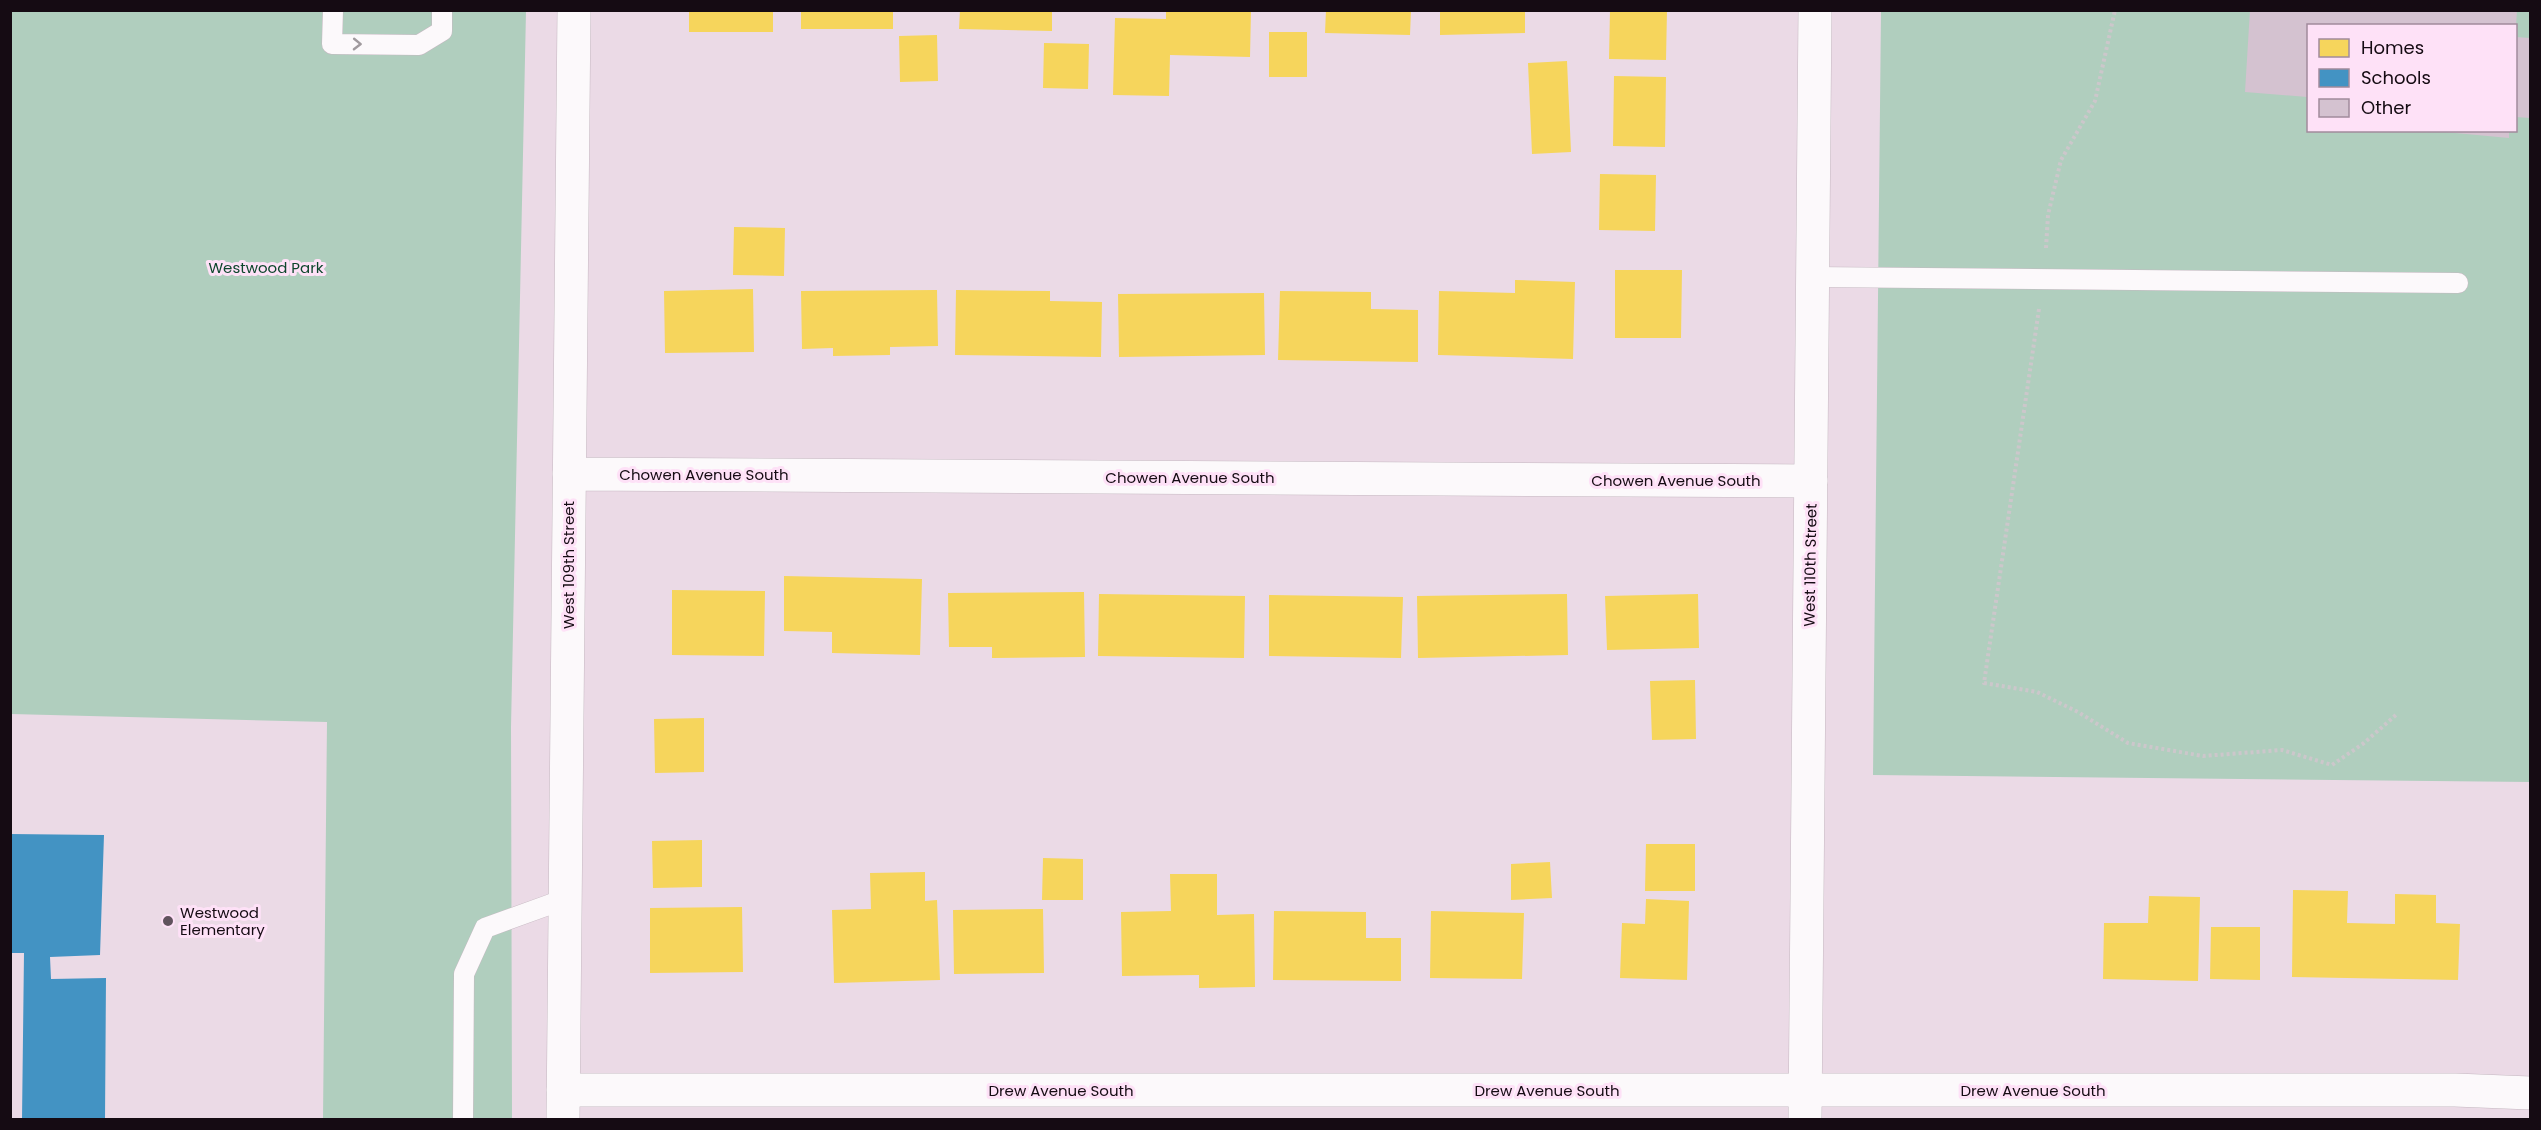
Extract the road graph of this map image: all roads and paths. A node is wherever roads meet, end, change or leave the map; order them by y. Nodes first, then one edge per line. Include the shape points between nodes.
1 (333, 10) edge
2 (442, 10) edge
3 (574, 10) edge
4 (1815, 10) edge
5 (2115, 10) edge
6 (1812, 277) junction
7 (2044, 279) junction
8 (2458, 283) dead end
9 (569, 474) junction
10 (1811, 481) junction
11 (2397, 714) dead end
12 (566, 899) junction
13 (2530, 1092) edge
14 (563, 1105) edge
15 (1805, 1105) edge
16 (463, 1119) edge

1 -> 2 lane via 332,44 419,45 442,31
3 - 9 street, West 109th Street
4 - 6 street, West 110th Street
5 - 7 path via 2095,101 2061,160 2048,215
6 - 7 lane
6 - 10 street, West 110th Street
7 - 8 lane
7 - 11 path via 1984,683 2037,692 2128,743 2203,756 2282,750 2332,765
9 - 10 street, Chowen Avenue South
9 - 12 street, West 109th Street
10 - 15 street, West 110th Street
12 - 14 street, West 109th Street
12 - 16 lane via 485,928 464,974
13 - 15 street, Drew Avenue South via 2456,1090
14 - 15 street, Drew Avenue South

